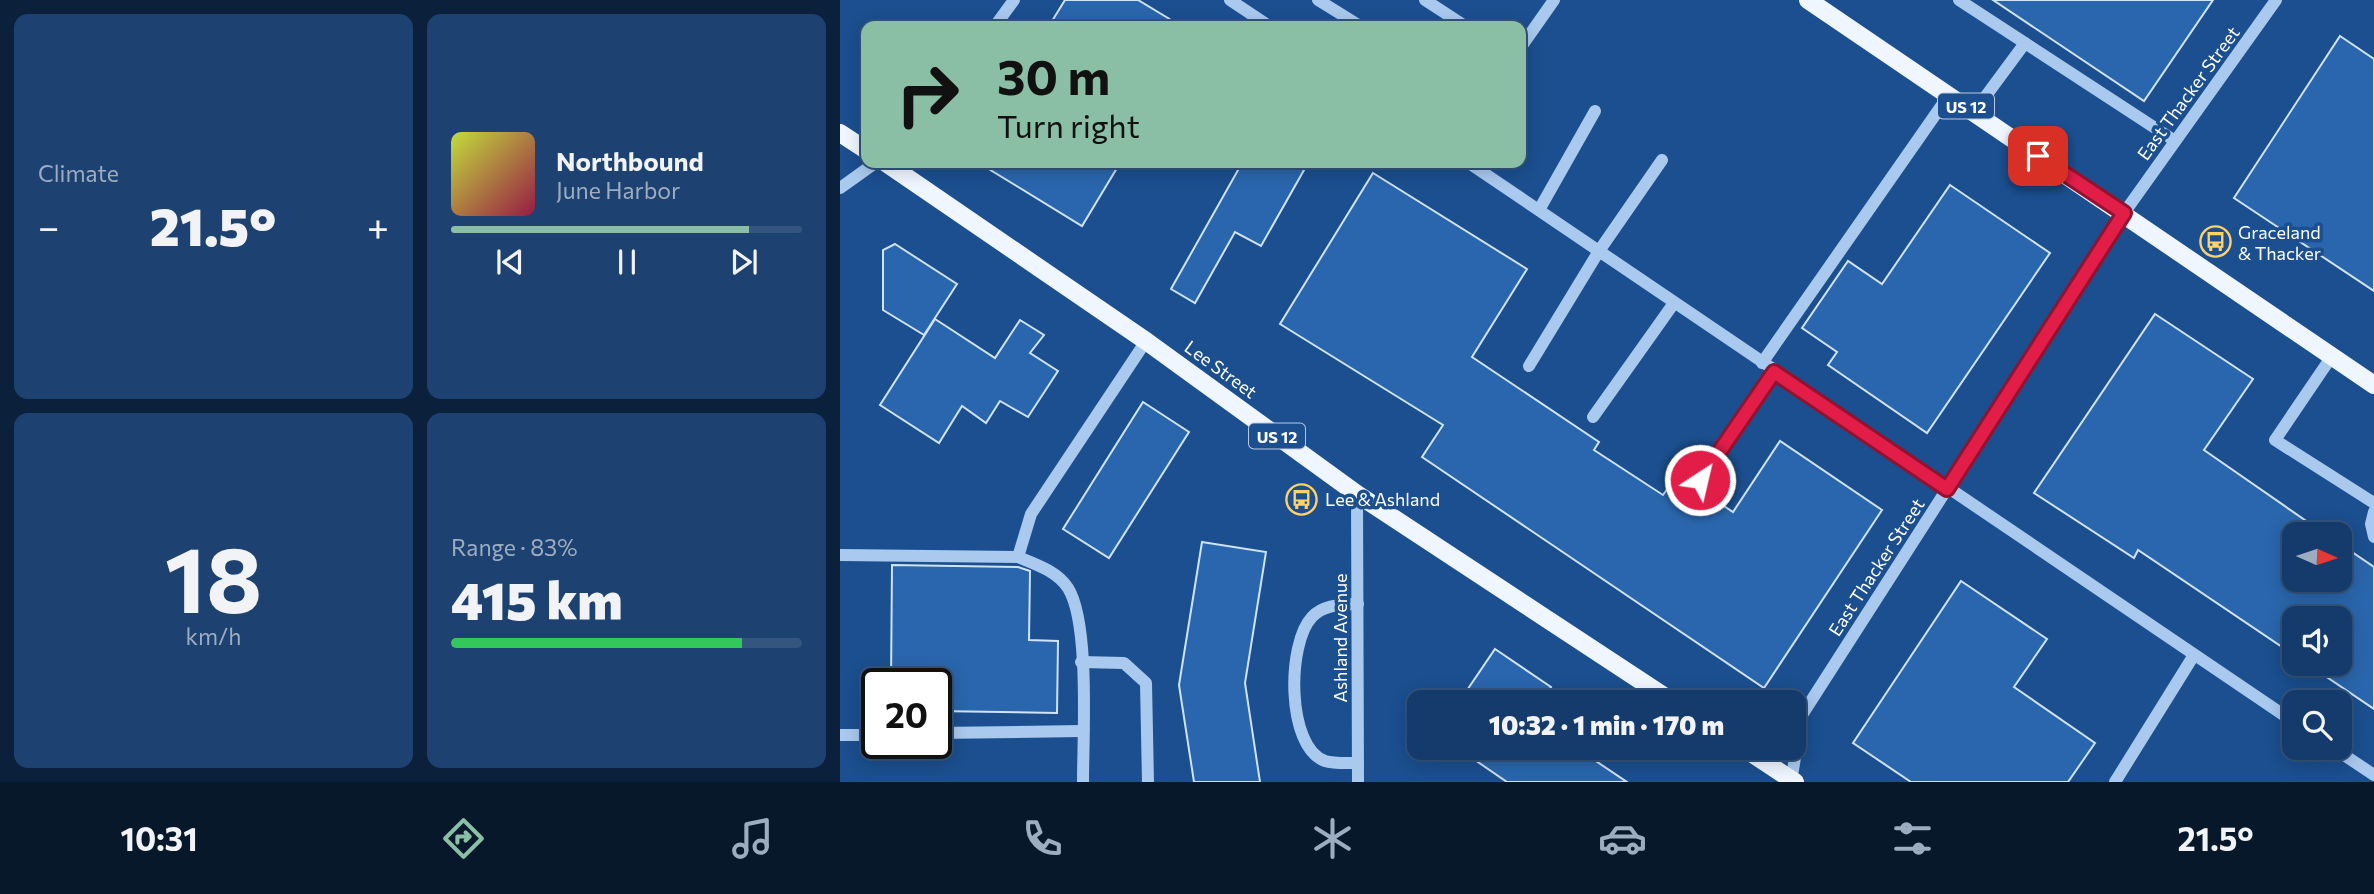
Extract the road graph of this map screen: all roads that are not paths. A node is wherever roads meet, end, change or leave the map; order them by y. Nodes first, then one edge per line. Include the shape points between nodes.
1 (1014, 0) edge
2 (1230, 0) edge
3 (1318, 0) edge
4 (1425, 0) edge
5 (1808, 0) edge
6 (1959, 0) edge
7 (2276, 0) edge
8 (1552, 1) edge
9 (999, 21) edge
10 (1262, 21) edge
11 (1352, 21) edge
12 (1457, 21) edge
13 (1526, 40) edge
14 (2025, 43) junction
15 (1949, 95) junction
16 (1595, 111) dead end
17 (1974, 112) junction
18 (840, 132) edge
19 (2175, 141) junction
20 (861, 147) edge
21 (1661, 159) dead end
22 (868, 168) edge
23 (893, 168) edge
24 (1476, 168) edge
25 (840, 188) edge
26 (1539, 210) junction
27 (2124, 213) junction
28 (1599, 251) junction
29 (1674, 303) junction
30 (1146, 341) junction
31 (2332, 356) junction
32 (1762, 363) junction
33 (1529, 366) dead end
34 (1774, 372) junction
35 (2374, 385) edge
36 (1594, 417) dead end
37 (1700, 480) dead end
38 (1947, 489) junction
39 (1357, 494) junction
40 (2374, 503) edge
41 (2374, 512) edge
42 (2374, 537) edge
43 (840, 555) edge
44 (1018, 557) junction
45 (1358, 604) junction
46 (2194, 655) junction
47 (1081, 662) junction
48 (1655, 690) edge
49 (2282, 714) edge
50 (1082, 731) junction
51 (952, 733) edge
52 (840, 735) edge
53 (861, 735) edge
54 (1761, 760) edge
55 (2352, 760) edge
56 (1358, 763) junction
57 (2374, 775) edge
58 (1792, 781) edge
59 (1083, 782) edge
60 (1147, 782) edge
61 (1358, 782) edge
62 (2115, 782) edge

1 - 9 street
2 - 10 street
3 - 11 street
4 - 12 street
5 - 15 main road, US 12
6 - 14 street
7 - 19 street, East Thacker Street
8 - 13 street
14 - 17 street
14 - 19 street
15 - 17 main road, US 12
15 - 32 street
16 - 26 street
17 - 27 main road, US 12
18 - 20 main road
19 - 27 street, East Thacker Street
21 - 28 street
22 - 25 street
23 - 30 main road, Lee Street / US 12
24 - 26 street
26 - 28 street
27 - 31 main road, US 12
27 - 38 street, East Thacker Street
28 - 29 street
28 - 33 street
29 - 32 street
29 - 36 street
30 - 39 main road, Lee Street / US 12
30 - 44 street via 1031,514
31 - 35 main road, US 12
31 - 40 street via 2275,440
32 - 34 street
34 - 37 street
34 - 38 street
38 - 46 street
38 - 58 street, East Thacker Street via 1802,715
39 - 45 street, Ashland Avenue
39 - 48 main road, Lee Street / US 12
41 - 42 street
43 - 44 street
44 - 47 street via 1044,567 1067,587 1079,617
45 - 56 street, Ashland Avenue
45 - 56 street via 1329,606 1311,618 1294,658 1297,719 1309,749 1325,761
46 - 49 street
46 - 62 street
47 - 50 street
47 - 60 street via 1124,663 1146,683
50 - 51 street
50 - 59 street
52 - 53 street
54 - 58 main road
55 - 57 street
56 - 61 street, Ashland Avenue

